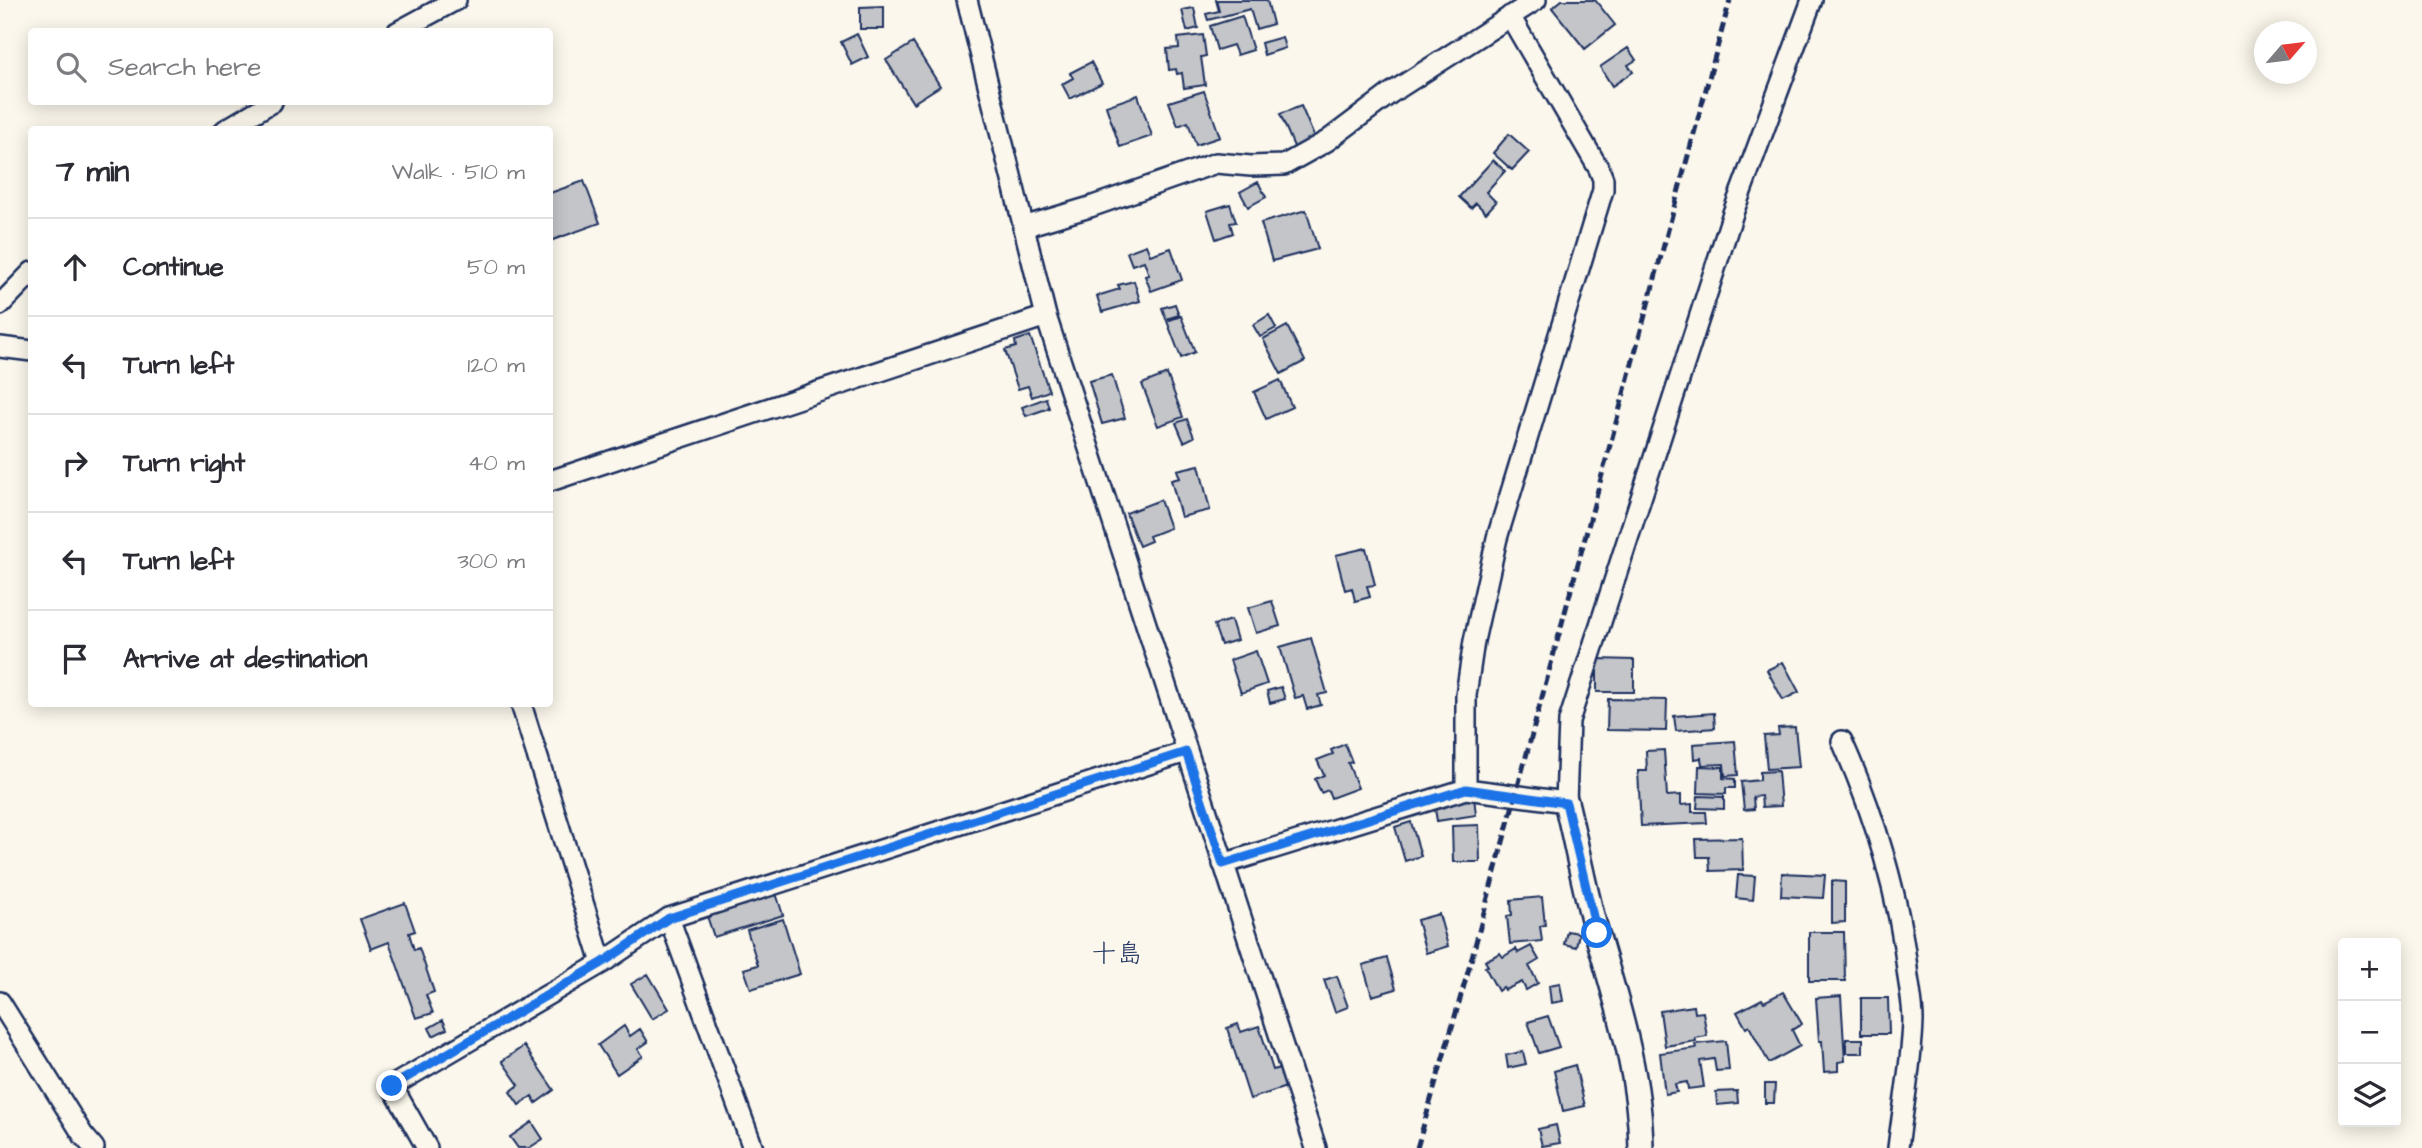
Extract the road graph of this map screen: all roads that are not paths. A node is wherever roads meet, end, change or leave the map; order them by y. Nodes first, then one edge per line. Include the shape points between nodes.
1 (456, 0) edge
2 (967, 0) edge
3 (1536, 0) edge
4 (1812, 0) edge
5 (1510, 16) junction
6 (404, 28) edge
7 (267, 105) edge
8 (232, 126) edge
9 (1023, 227) junction
10 (28, 276) edge
11 (0, 305) edge
12 (1046, 316) junction
13 (0, 347) edge
14 (28, 350) edge
15 (553, 480) edge
16 (523, 707) edge
17 (1842, 741) dead end
18 (1186, 752) junction
19 (1466, 789) junction
20 (1566, 803) junction
21 (1223, 864) junction
22 (669, 918) junction
23 (602, 963) junction
24 (0, 1002) edge
25 (94, 1148) edge
26 (427, 1148) edge
27 (753, 1148) edge
28 (1316, 1148) edge
29 (1641, 1148) edge
30 (1898, 1148) edge

1 - 6 street
2 - 9 street
3 - 5 street
4 - 20 street via 1733,213 1569,721
5 - 9 street via 1391,93 1327,141 1284,165 1216,163
5 - 19 street via 1599,169 1603,190 1497,538 1466,695
7 - 8 street
9 - 12 street
10 - 11 street
12 - 15 street
12 - 18 street
13 - 14 street
16 - 23 street
17 - 30 street via 1862,786 1888,872 1905,950 1913,1019
18 - 21 street
18 - 22 street
19 - 20 street
19 - 21 street
20 - 29 street via 1632,1061
21 - 28 street
22 - 23 street
22 - 27 street
23 - 26 street via 392,1086
24 - 25 street

